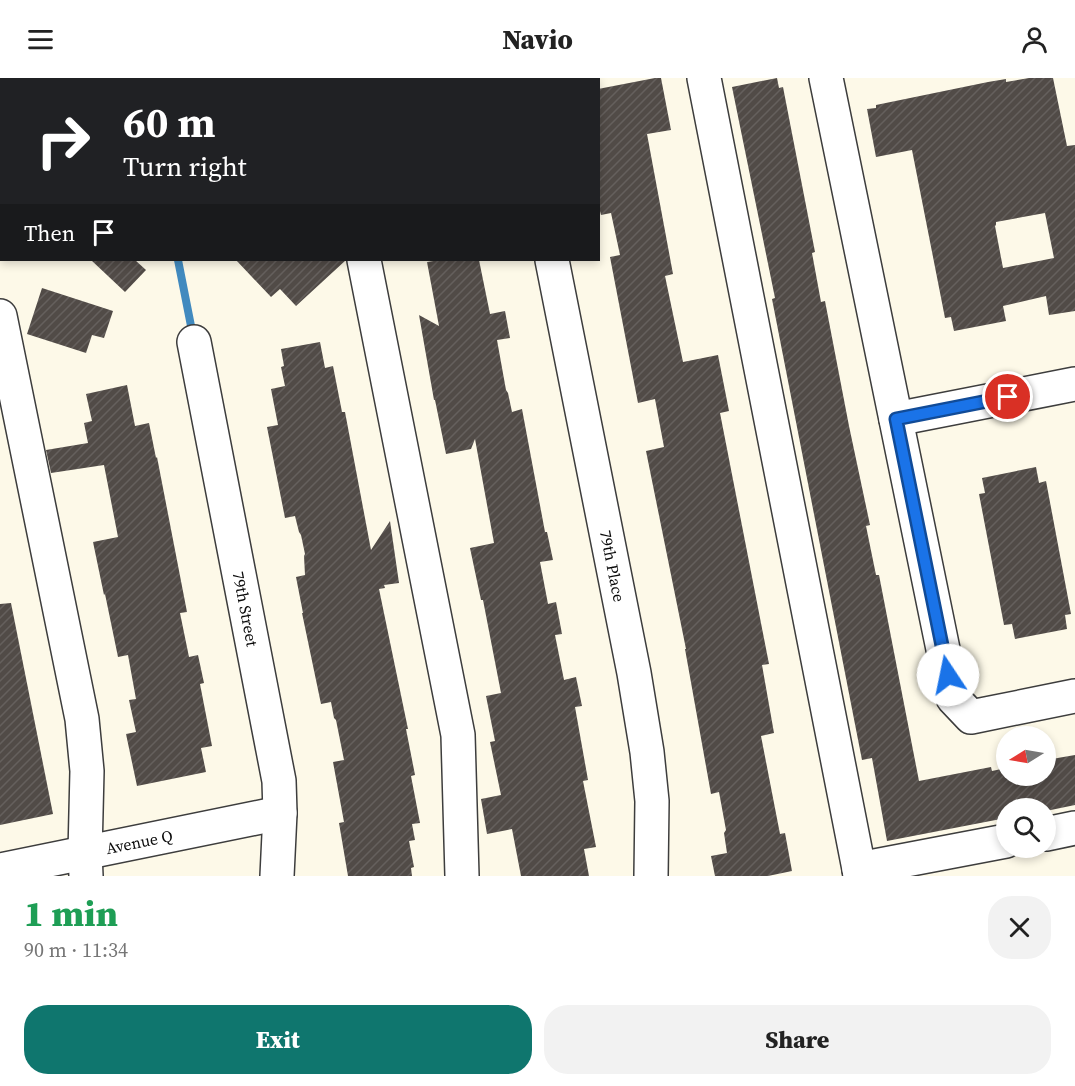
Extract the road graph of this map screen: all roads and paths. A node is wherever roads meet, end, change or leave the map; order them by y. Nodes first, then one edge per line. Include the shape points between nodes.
1 (704, 78) edge
2 (826, 78) edge
3 (364, 261) edge
4 (552, 261) edge
5 (0, 316) edge
6 (194, 342) dead end
7 (1075, 384) edge
8 (896, 419) junction
9 (1075, 696) edge
10 (280, 813) junction
11 (1075, 828) edge
12 (1056, 832) edge
13 (996, 843) edge
14 (86, 864) edge
15 (0, 870) edge
16 (860, 872) edge
17 (278, 876) edge
18 (462, 876) edge
19 (651, 876) edge

1 - 16 street
2 - 8 street
3 - 18 street via 458,735
4 - 19 street, 79th Place via 647,752
5 - 14 street via 82,720 87,771
6 - 10 street, 79th Street via 275,759
7 - 8 street
8 - 9 street via 953,698 971,717
10 - 14 street, Avenue Q
10 - 17 street, 79th Street
11 - 12 street
13 - 16 street
14 - 15 street, Avenue Q

